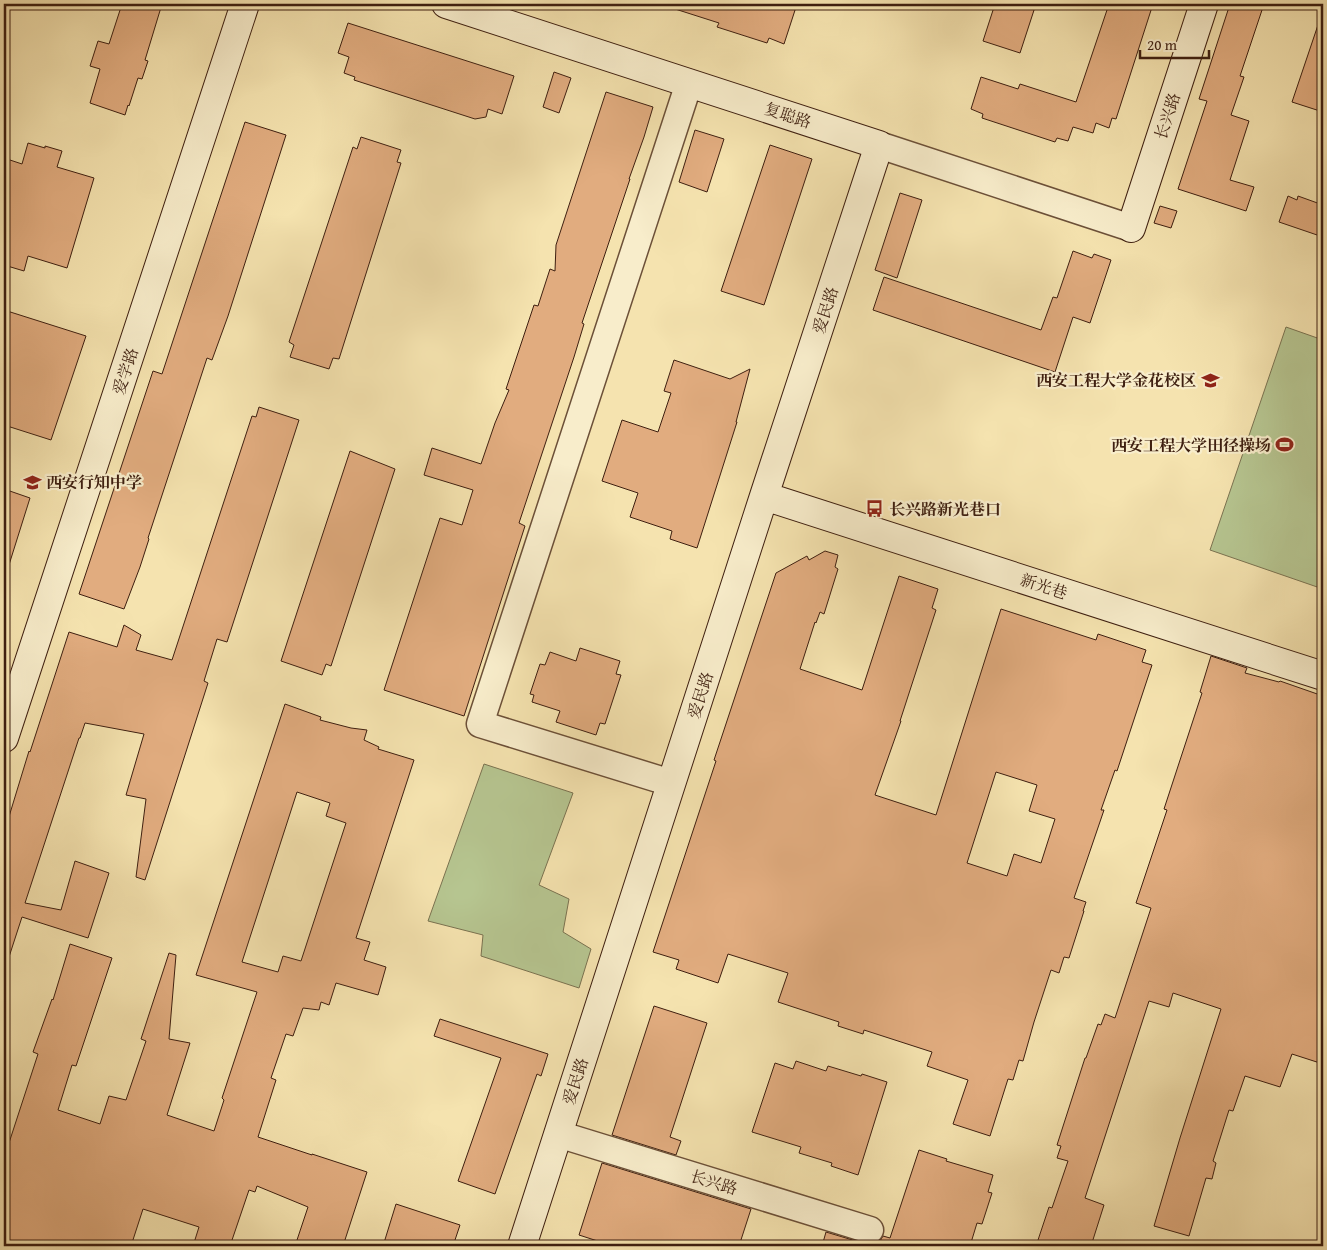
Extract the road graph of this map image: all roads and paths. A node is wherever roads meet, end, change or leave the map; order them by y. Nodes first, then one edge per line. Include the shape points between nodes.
1 (245, 4) edge
2 (446, 4) edge
3 (1204, 4) edge
4 (690, 83) junction
5 (879, 145) junction
6 (1131, 228) joint
7 (764, 496) junction
8 (1323, 676) edge
9 (4, 738) edge
10 (671, 783) junction
11 (558, 1134) junction
12 (870, 1230) dead end
13 (522, 1246) edge

1 - 9 street, 爱学路
2 - 4 street, 复聪路
3 - 6 street, 长兴路
4 - 5 street, 复聪路
4 - 10 street via 480,724
5 - 6 street, 复聪路
5 - 7 street, 爱民路
7 - 8 street, 新光巷
7 - 10 street, 爱民路
10 - 11 street, 爱民路
11 - 12 street, 长兴路
11 - 13 street, 爱民路

